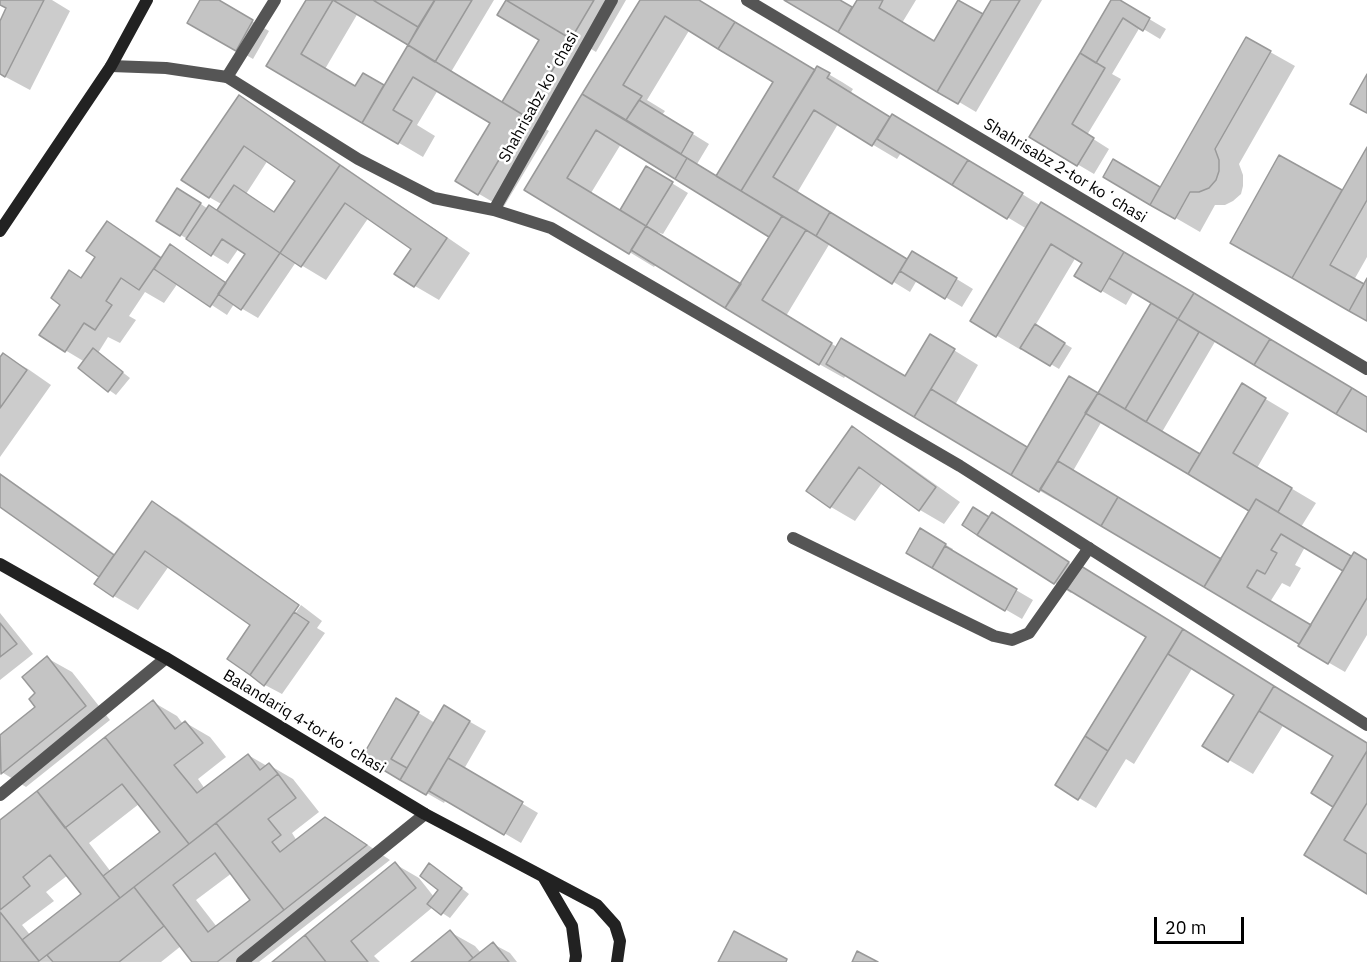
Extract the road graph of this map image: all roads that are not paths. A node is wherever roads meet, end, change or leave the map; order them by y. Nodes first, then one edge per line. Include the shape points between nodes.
1 (147, 0) edge
2 (275, 0) edge
3 (612, 0) edge
4 (747, 0) edge
5 (111, 66) junction
6 (227, 77) junction
7 (494, 210) junction
8 (0, 231) edge
9 (1367, 369) edge
10 (793, 538) dead end
11 (1089, 548) junction
12 (0, 564) edge
13 (166, 658) junction
14 (1367, 725) edge
15 (0, 795) edge
16 (425, 814) junction
17 (544, 878) junction
18 (242, 962) edge
19 (575, 962) edge
20 (617, 962) edge

1 - 5 street
2 - 6 street
3 - 7 street, Shahrisabz koʻchasi
4 - 9 street, Shahrisabz 2-tor koʻchasi
5 - 6 street via 166,68
5 - 8 street
6 - 7 street via 357,159 434,198
7 - 11 street via 551,228 960,466
10 - 11 street via 994,636 1012,640 1029,633
11 - 14 street
12 - 13 street, Balandariq 4-tor koʻchasi
13 - 15 street
13 - 16 street, Balandariq 4-tor koʻchasi
16 - 17 street, Balandariq 4-tor koʻchasi
16 - 18 street
17 - 19 street via 572,926
17 - 20 street, Balandariq 4-tor koʻchasi via 597,906 615,925 620,941

